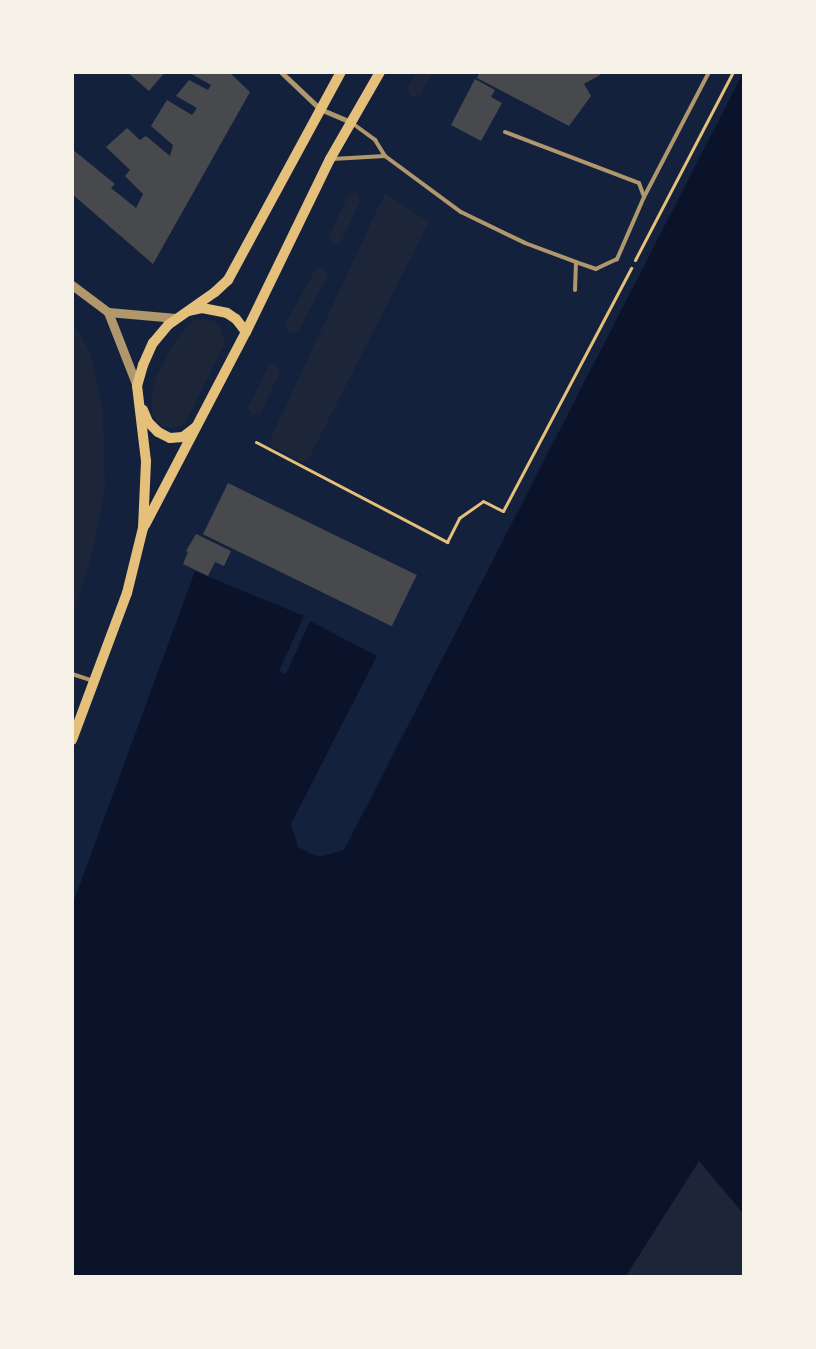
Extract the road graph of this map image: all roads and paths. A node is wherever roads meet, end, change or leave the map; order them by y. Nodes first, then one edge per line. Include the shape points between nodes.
1 (281, 72) edge
2 (341, 72) edge
3 (380, 72) edge
4 (708, 72) edge
5 (733, 72) edge
6 (320, 109) junction
7 (351, 122) junction
8 (505, 132) dead end
9 (385, 156) junction
10 (330, 159) junction
11 (644, 197) junction
12 (576, 262) junction
13 (72, 285) edge
14 (575, 290) dead end
15 (108, 312) junction
16 (186, 312) junction
17 (176, 318) junction
18 (246, 332) junction
19 (137, 386) junction
20 (138, 397) junction
21 (200, 424) junction
22 (256, 442) dead end
23 (144, 528) junction
24 (72, 674) edge
25 (94, 681) junction
26 (72, 740) edge

1 - 6 street
2 - 6 main road
3 - 7 main road
4 - 11 lane
5 - 22 path via 504,511 483,501 459,518 447,542
6 - 7 street
6 - 16 main road via 228,280
7 - 9 lane via 375,140
7 - 10 main road
8 - 11 lane via 639,183
9 - 10 lane
9 - 12 lane via 461,212 525,243
10 - 18 main road
11 - 12 lane via 618,259 596,268
12 - 14 lane
13 - 15 street
15 - 17 street
15 - 19 street
16 - 17 main road
16 - 18 main road via 202,308 227,313 236,318
17 - 19 main road via 153,343
18 - 21 main road
19 - 20 main road
20 - 21 main road via 148,422 170,438 183,437
20 - 23 main road via 146,461
21 - 23 main road
23 - 25 main road via 127,593
24 - 25 lane
25 - 26 main road

